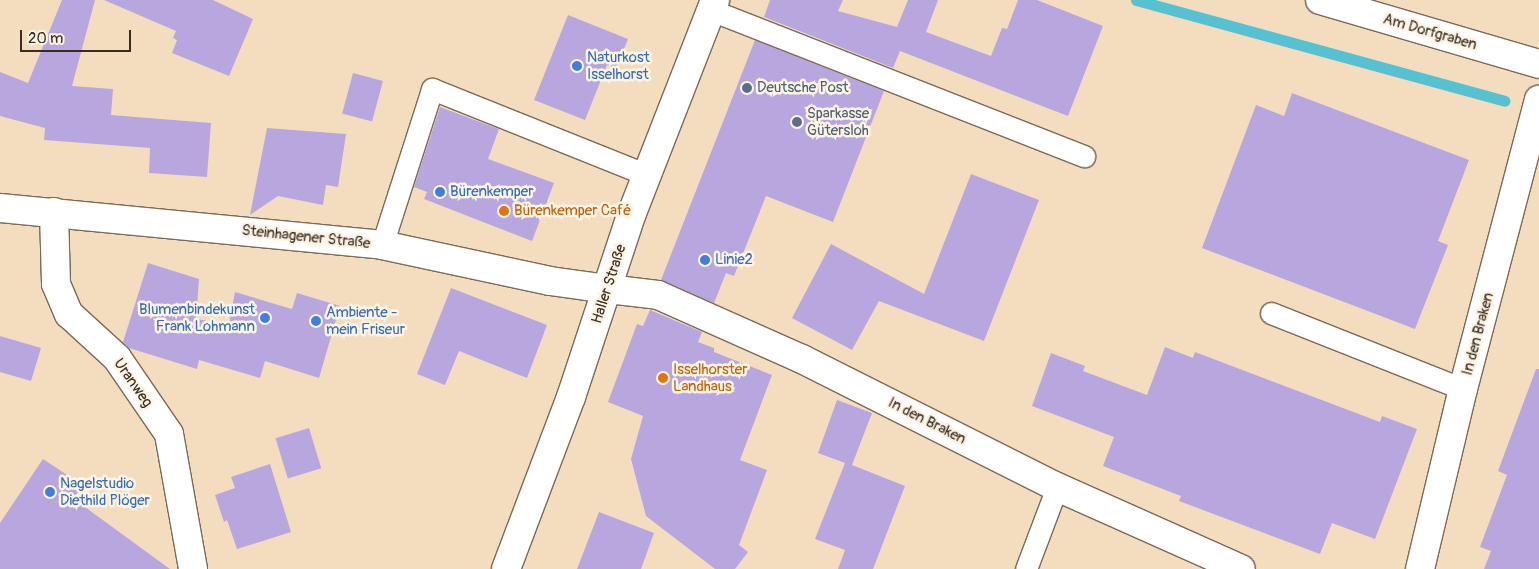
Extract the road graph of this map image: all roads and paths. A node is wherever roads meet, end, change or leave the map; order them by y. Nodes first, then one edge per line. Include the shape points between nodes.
1 (1320, 0) edge
2 (713, 5) edge
3 (1539, 64) edge
4 (1539, 100) edge
5 (1535, 130) edge
6 (1084, 156) dead end
7 (647, 175) junction
8 (0, 208) edge
9 (54, 212) junction
10 (382, 245) junction
11 (608, 289) junction
12 (1271, 313) dead end
13 (1463, 389) junction
14 (1057, 487) junction
15 (193, 569) edge
16 (506, 569) edge
17 (1026, 569) edge
18 (1241, 569) edge
19 (1420, 569) edge

1 - 3 street, Am Dorfgraben
2 - 6 lane
2 - 7 street, Haller Straße
4 - 5 street, In den Braken
5 - 13 street, In den Braken
7 - 10 lane via 432,89
7 - 11 street, Haller Straße
8 - 9 street, Steinhagener Straße
9 - 10 street, Steinhagener Straße
9 - 15 street, Uranweg via 56,284 69,314 117,358 168,434
10 - 11 street, Steinhagener Straße via 550,281
11 - 14 street, In den Braken via 658,295 802,359
11 - 16 street, Haller Straße
12 - 13 lane
13 - 19 street, In den Braken
14 - 17 lane
14 - 18 street, In den Braken

